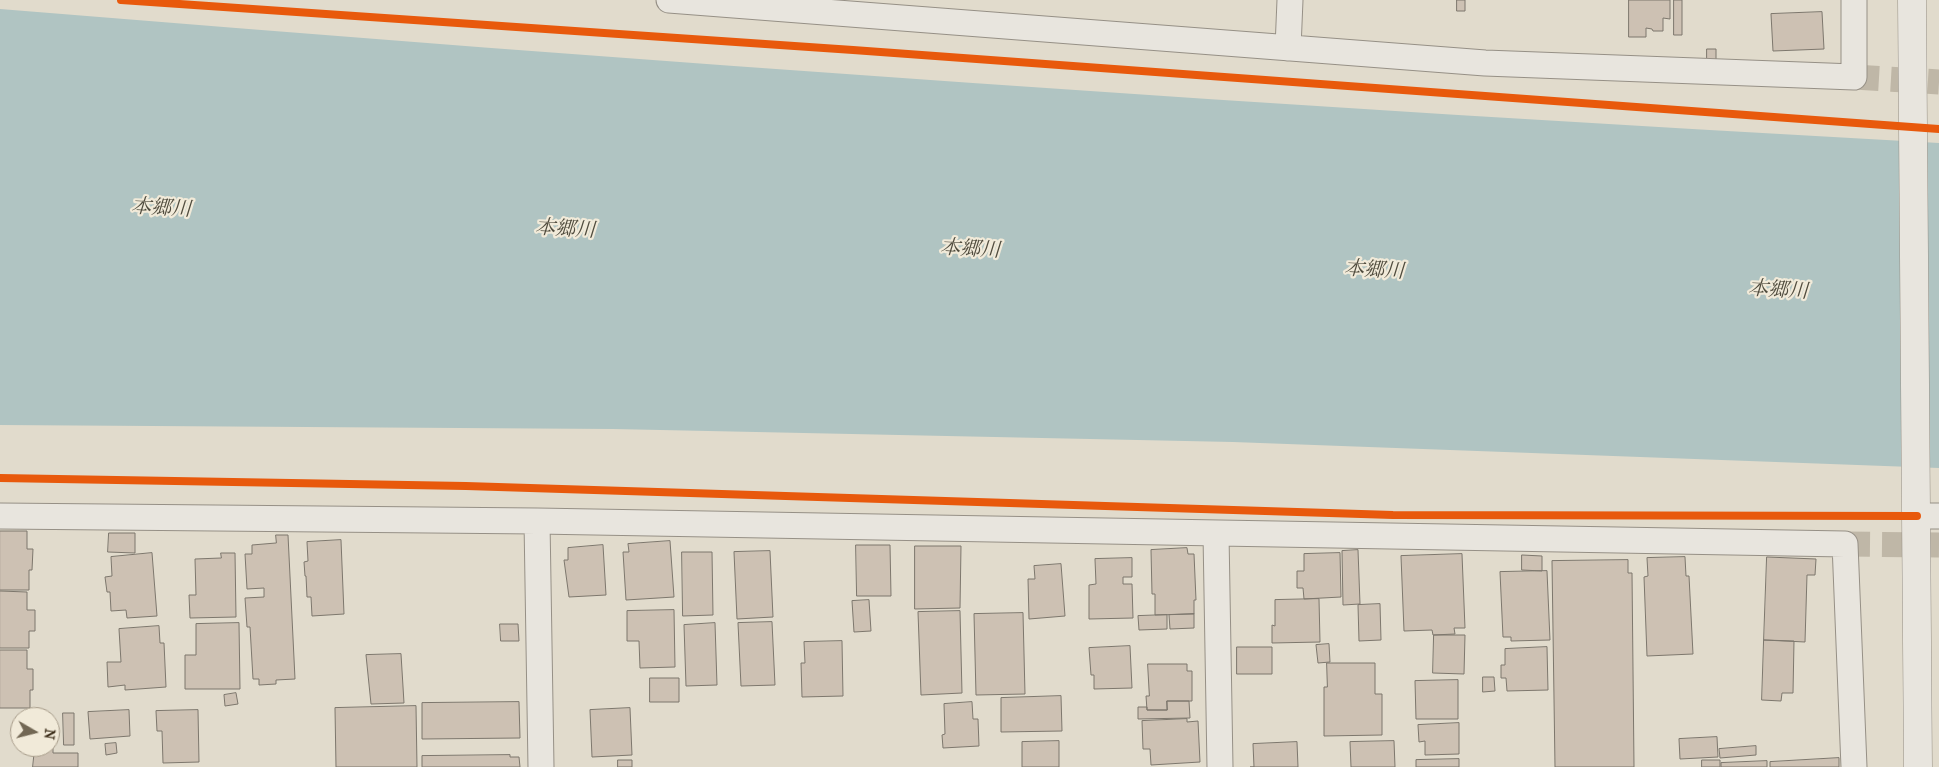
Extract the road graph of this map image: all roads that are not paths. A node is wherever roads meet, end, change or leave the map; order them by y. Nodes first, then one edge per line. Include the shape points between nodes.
1 (669, 0) edge
2 (1290, 0) edge
3 (1854, 0) edge
4 (1912, 0) edge
5 (1288, 48) junction
6 (1924, 512) edge
7 (0, 516) edge
8 (537, 522) junction
9 (1216, 534) junction
10 (541, 767) edge
11 (1220, 767) edge
12 (1854, 767) edge
13 (1918, 767) edge

1 - 5 street
2 - 5 street
3 - 5 street via 1854,77 1485,63
4 - 6 street
6 - 13 street
7 - 8 street
8 - 9 street
8 - 10 street
9 - 11 street
9 - 12 street via 1845,544

